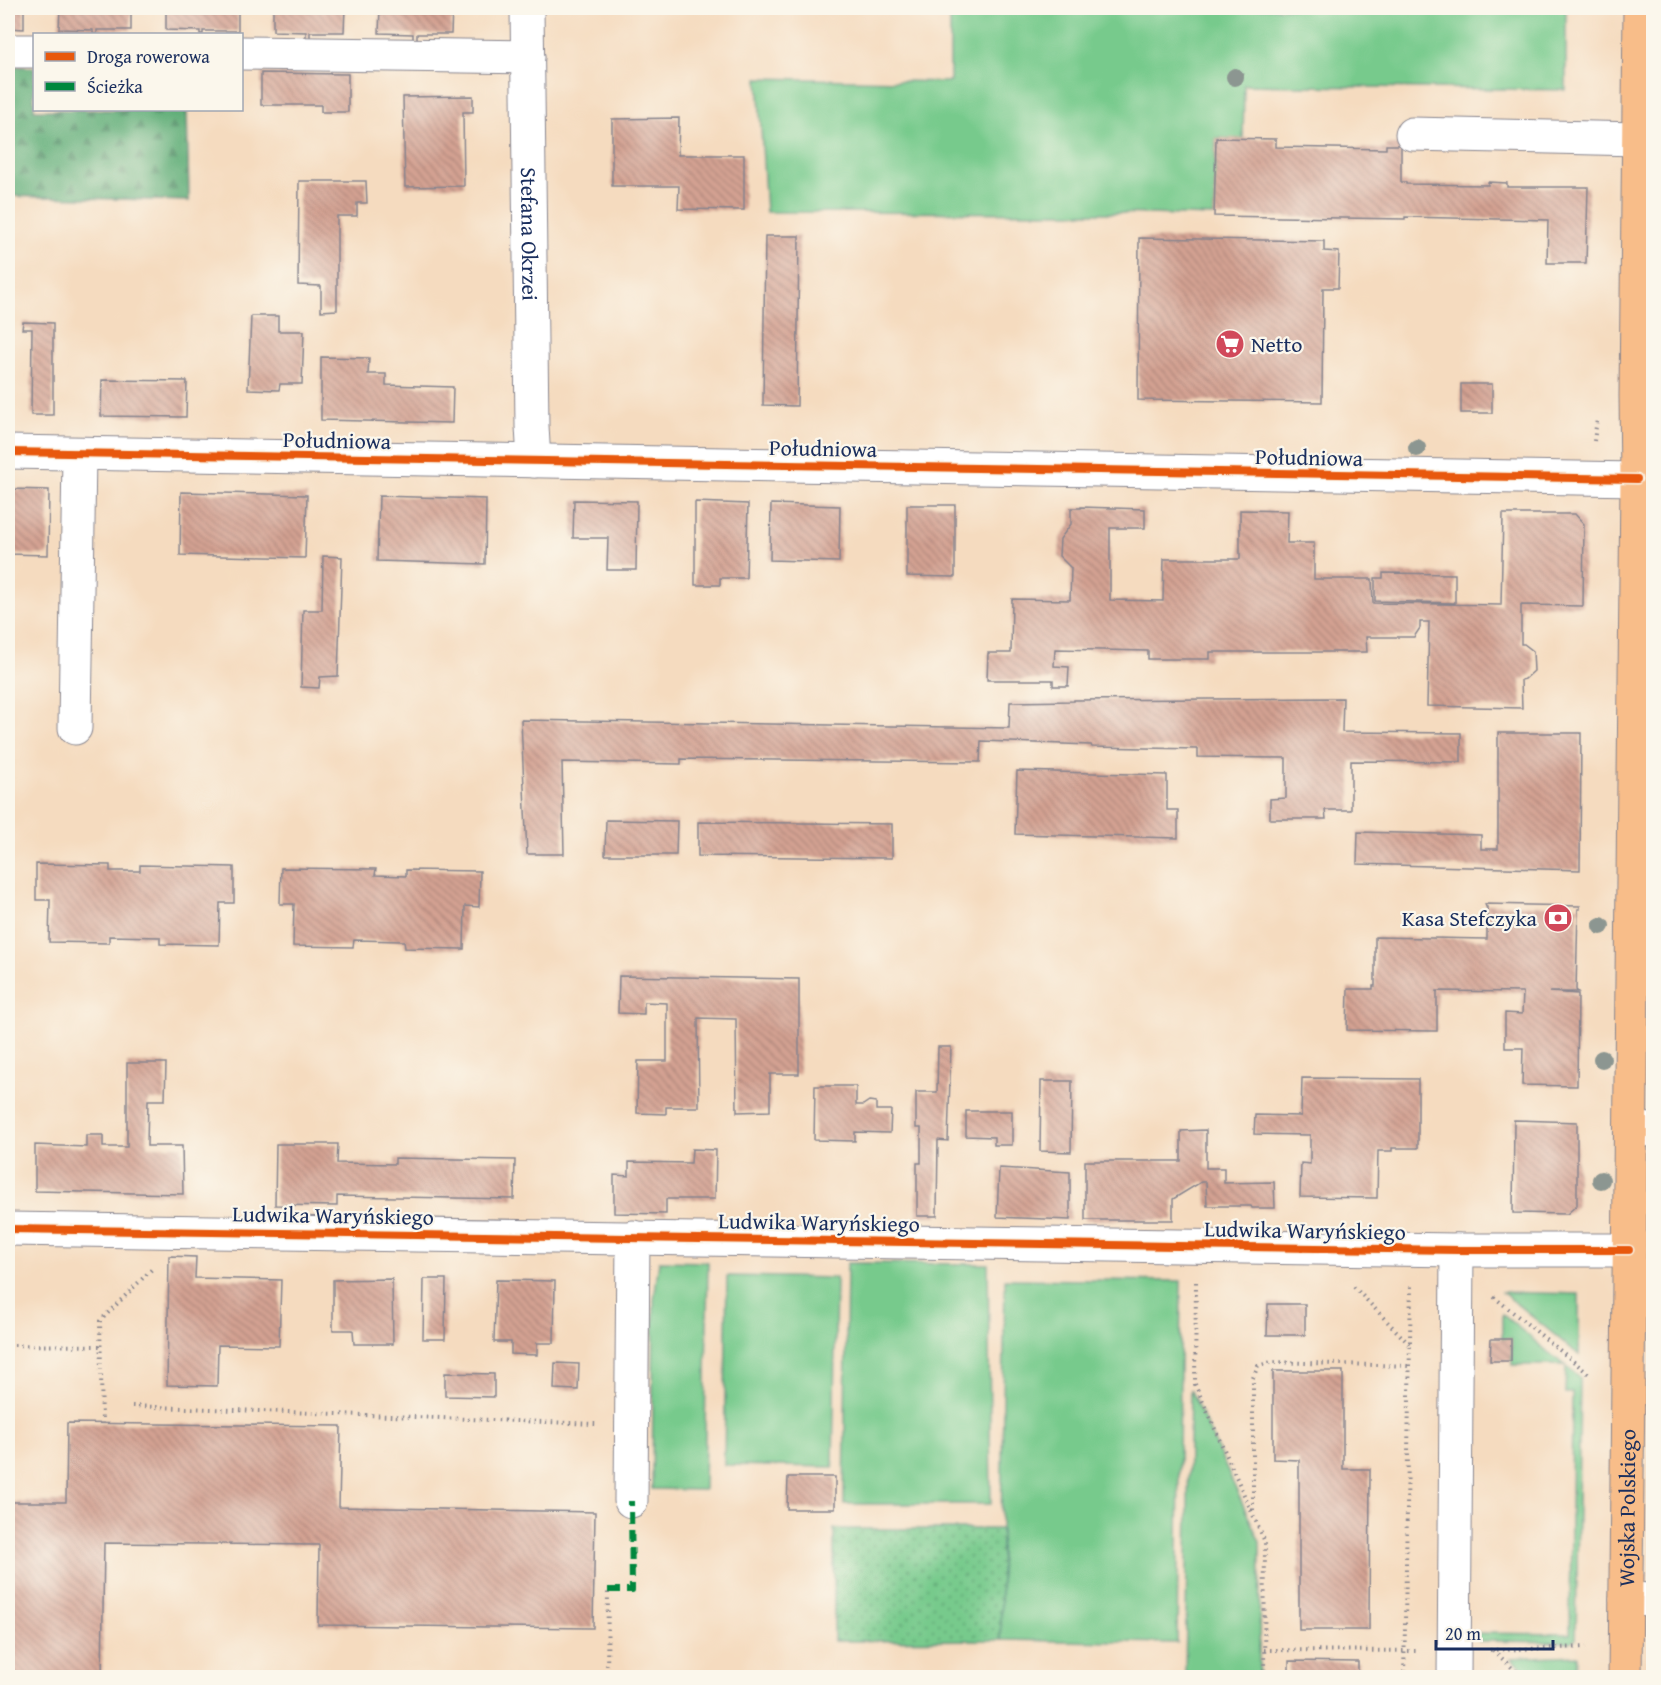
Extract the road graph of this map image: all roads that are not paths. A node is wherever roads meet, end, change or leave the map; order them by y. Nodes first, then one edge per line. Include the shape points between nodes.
1 (527, 8) edge
2 (1640, 8) edge
3 (8, 51) edge
4 (33, 51) edge
5 (243, 53) edge
6 (528, 57) junction
7 (1412, 134) dead end
8 (1640, 139) junction
9 (8, 452) edge
10 (79, 454) junction
11 (534, 461) junction
12 (1637, 479) junction
13 (75, 728) dead end
14 (1644, 736) edge
15 (1642, 1130) edge
16 (8, 1229) edge
17 (633, 1237) junction
18 (1457, 1250) junction
19 (1629, 1250) junction
20 (631, 1501) dead end
21 (1640, 1599) edge
22 (1454, 1677) edge
23 (1625, 1677) edge

1 - 6 street, Stefana Okrzei
2 - 8 main road, Wojska Polskiego
3 - 4 street
5 - 6 street
6 - 11 street, Stefana Okrzei
7 - 8 street
8 - 12 main road, Wojska Polskiego
9 - 10 street, Południowa
10 - 11 street, Południowa
10 - 13 street
11 - 12 street, Południowa
12 - 14 main road, Wojska Polskiego
14 - 15 main road, Wojska Polskiego
15 - 19 main road, Wojska Polskiego
16 - 17 street, Ludwika Waryńskiego
17 - 18 street, Ludwika Waryńskiego
17 - 20 street
18 - 19 street, Ludwika Waryńskiego
18 - 22 street
19 - 21 main road, Wojska Polskiego
21 - 23 main road, Wojska Polskiego

